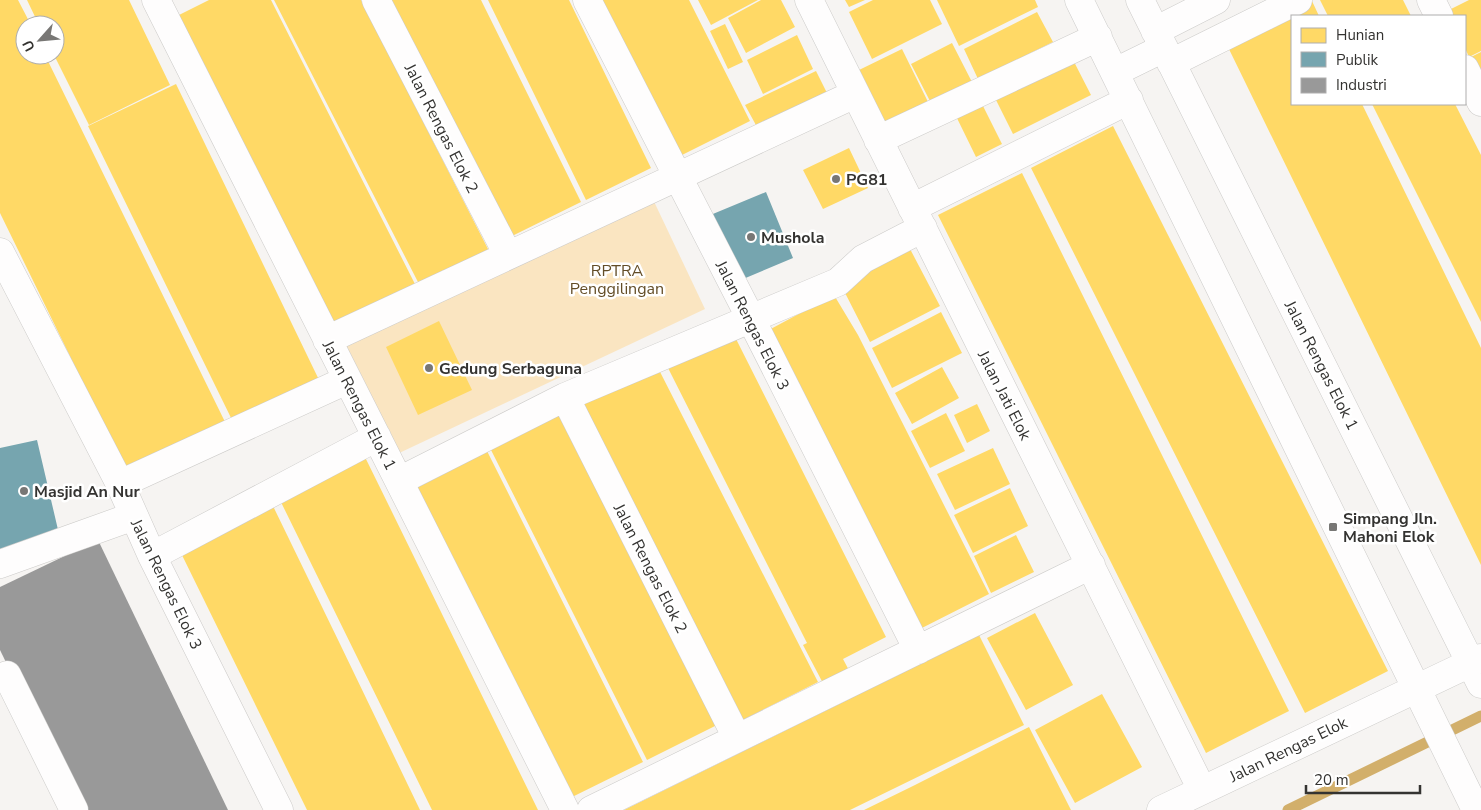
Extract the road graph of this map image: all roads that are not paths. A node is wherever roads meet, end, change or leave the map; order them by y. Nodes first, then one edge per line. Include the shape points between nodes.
1 (376, 0) edge
2 (587, 0) edge
3 (809, 0) edge
4 (1079, 0) edge
5 (1140, 0) edge
6 (1216, 0) edge
7 (1298, 0) edge
8 (1431, 0) edge
9 (164, 2) edge
10 (1438, 15) edge
11 (1098, 37) junction
12 (1163, 47) junction
13 (1466, 71) edge
14 (1115, 72) junction
15 (855, 94) junction
16 (1129, 100) junction
17 (1481, 102) edge
18 (878, 140) junction
19 (677, 177) junction
20 (918, 218) junction
21 (0, 252) edge
22 (508, 255) junction
23 (751, 319) junction
24 (327, 340) junction
25 (347, 380) junction
26 (565, 397) junction
27 (377, 437) junction
28 (399, 480) junction
29 (120, 484) junction
30 (134, 516) junction
31 (152, 556) junction
32 (0, 564) edge
33 (1091, 565) junction
34 (918, 650) junction
35 (1478, 672) edge
36 (7, 674) dead end
37 (1420, 697) junction
38 (737, 738) junction
39 (1202, 790) junction
40 (74, 810) edge
41 (280, 810) edge
42 (564, 810) edge
43 (590, 810) edge
44 (1161, 810) edge
45 (1476, 810) edge

1 - 22 street, Jalan Rengas Elok 2
2 - 19 street, Jalan Rengas Elok 3
3 - 15 street, Jalan Jati Elok
4 - 11 street
5 - 12 street, Jalan Rengas Elok 1
6 - 12 street
7 - 12 street
8 - 10 street
9 - 24 street, Jalan Rengas Elok 1
11 - 14 street
11 - 18 street
12 - 14 street
12 - 35 street, Jalan Rengas Elok 1
13 - 17 street
14 - 16 street
15 - 18 street, Jalan Jati Elok
15 - 19 street
16 - 20 street
16 - 37 street
18 - 20 street, Jalan Jati Elok
19 - 22 street
19 - 23 street, Jalan Rengas Elok 3
20 - 23 street via 838,282
20 - 33 street, Jalan Jati Elok
21 - 29 street, Jalan Rengas Elok 3
22 - 24 street
23 - 26 street
23 - 34 street, Jalan Rengas Elok 3
24 - 25 street, Jalan Rengas Elok 1
25 - 27 street, Jalan Rengas Elok 1
25 - 29 street
26 - 28 street
26 - 38 street, Jalan Rengas Elok 2
27 - 28 street, Jalan Rengas Elok 1
27 - 31 street
28 - 42 street, Jalan Rengas Elok 1
29 - 30 street, Jalan Rengas Elok 3
30 - 31 street, Jalan Rengas Elok 3
30 - 32 street
31 - 41 street, Jalan Rengas Elok 3
33 - 34 street
33 - 39 street, Jalan Jati Elok
34 - 38 street
35 - 37 street, Jalan Rengas Elok
36 - 40 street
37 - 39 street, Jalan Rengas Elok
37 - 45 street
38 - 43 street
39 - 44 street, Jalan Rengas Elok

